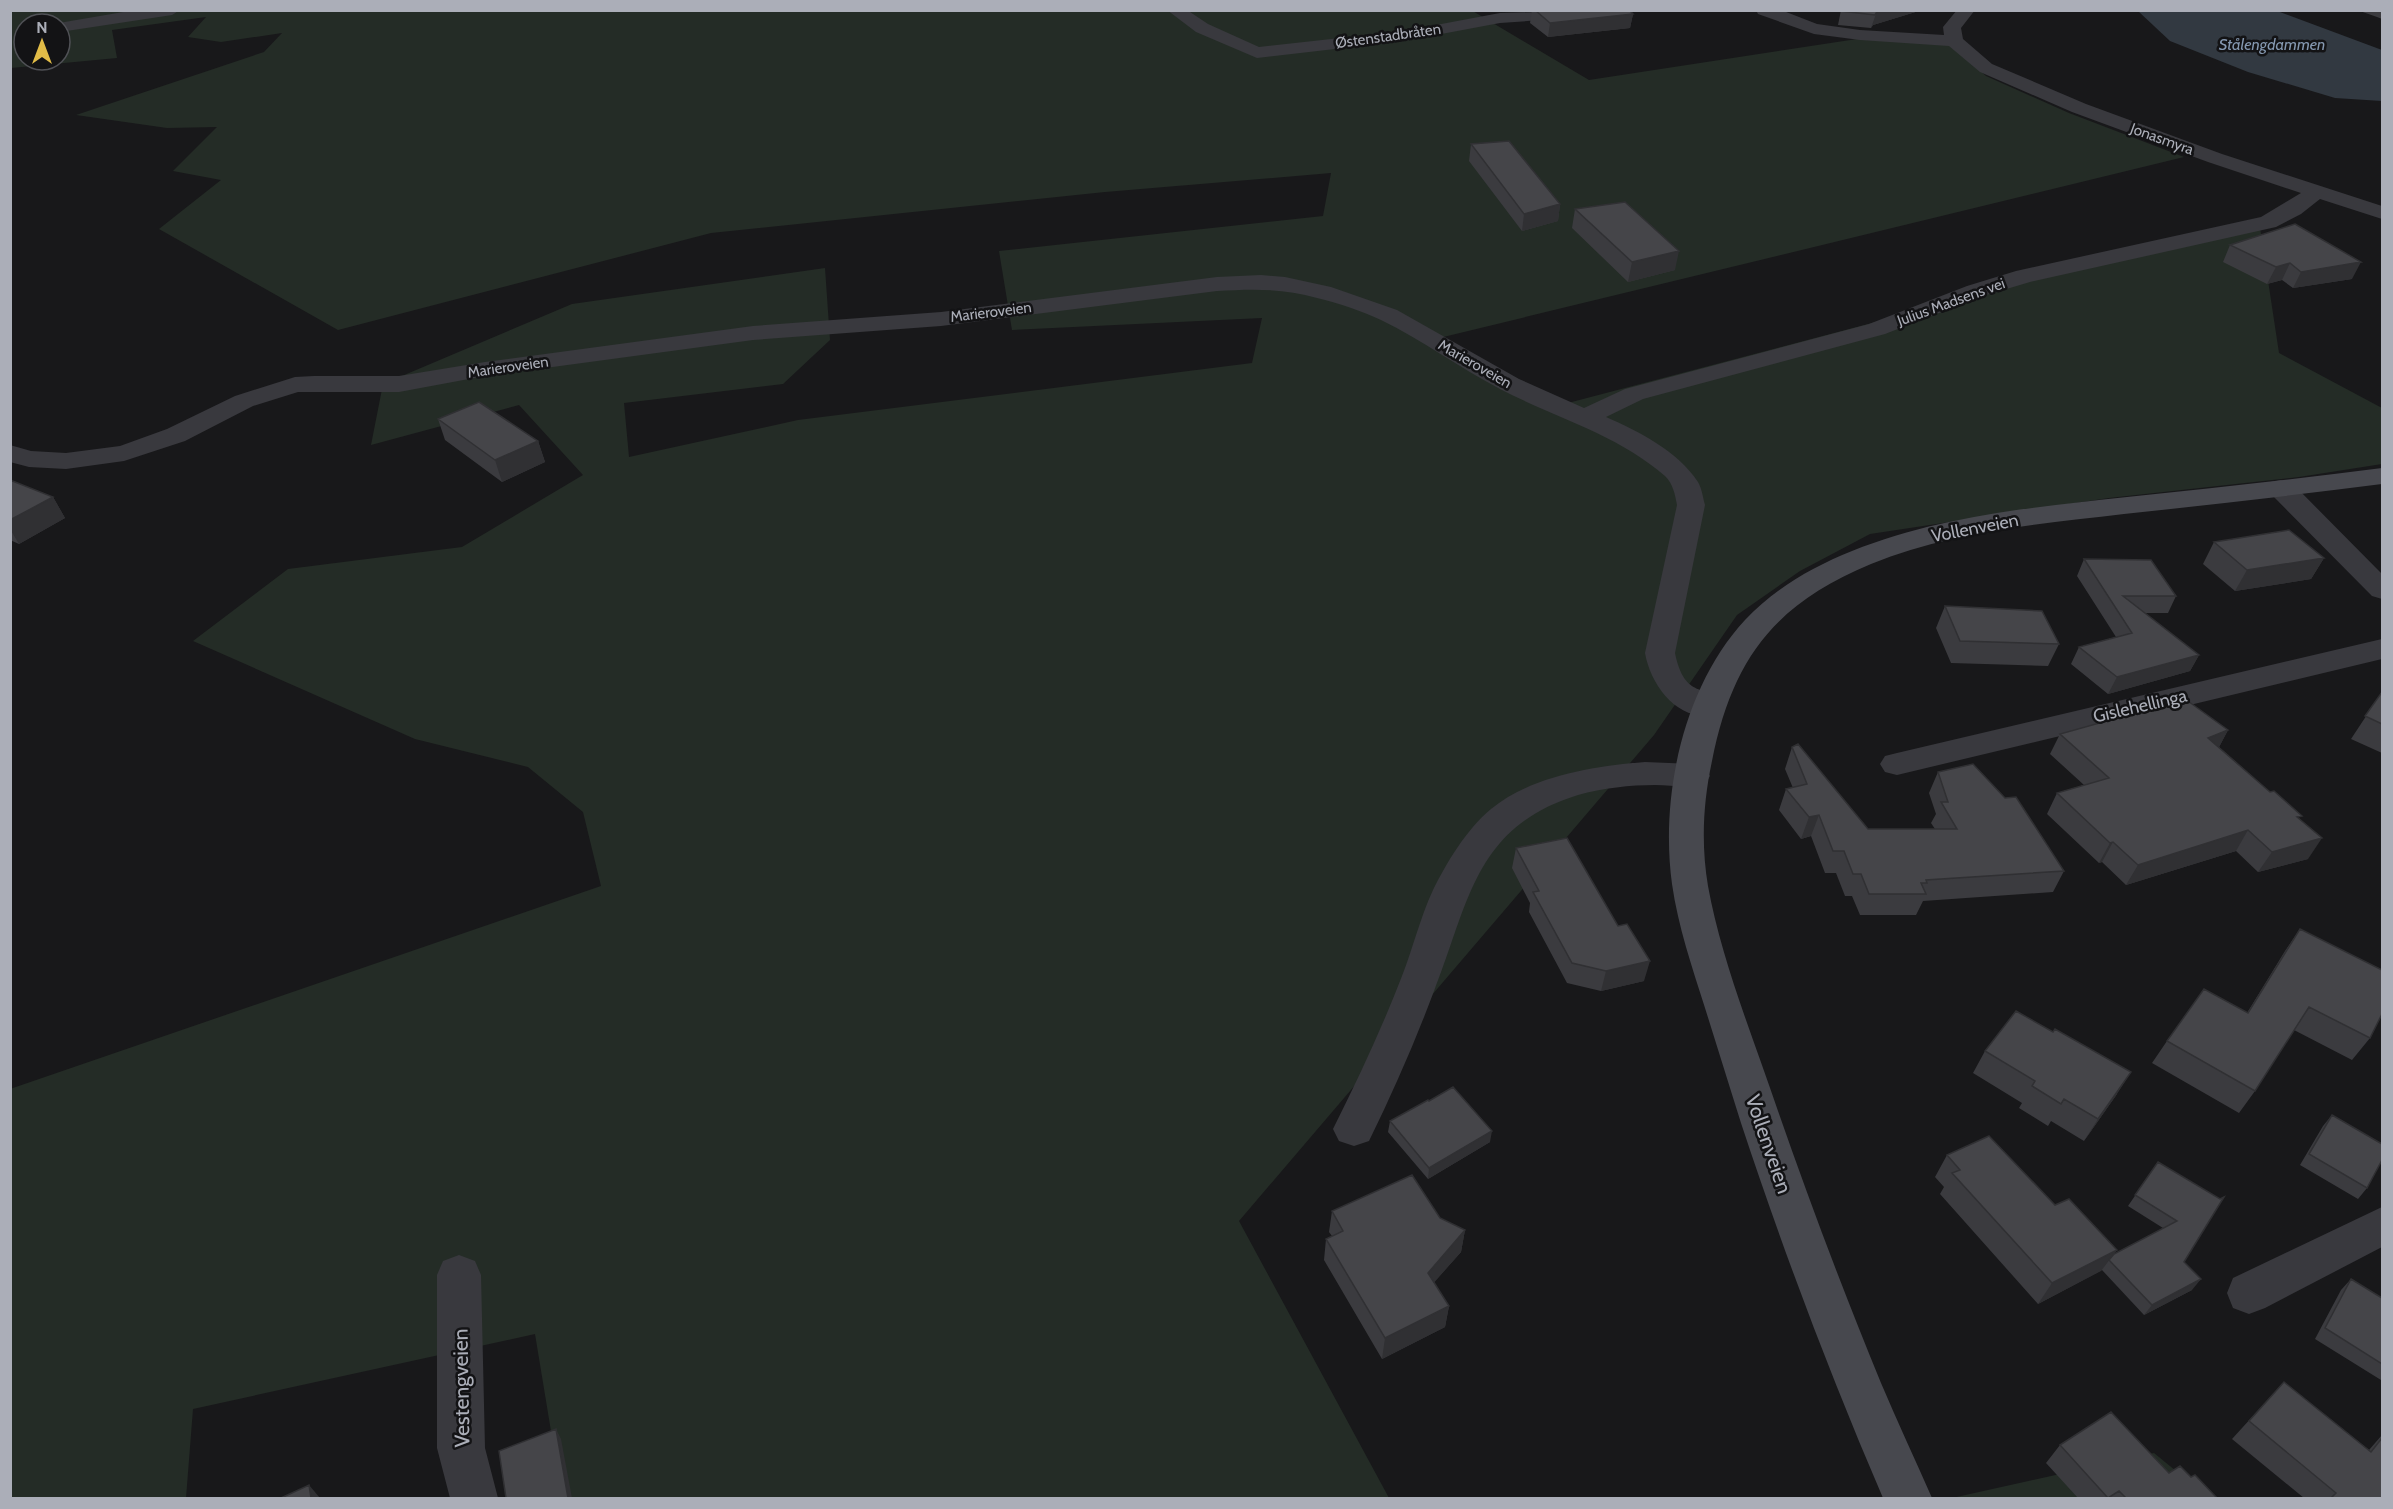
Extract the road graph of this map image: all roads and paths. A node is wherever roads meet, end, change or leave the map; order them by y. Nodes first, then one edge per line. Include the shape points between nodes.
1 (172, 10) edge
2 (1175, 10) edge
3 (1611, 10) edge
4 (1764, 10) edge
5 (1966, 10) edge
6 (72, 25) edge
7 (1954, 41) junction
8 (2316, 192) junction
9 (2382, 213) edge
10 (1585, 417) junction
11 (10, 453) edge
12 (2382, 476) edge
13 (2281, 488) junction
14 (2382, 590) edge
15 (2382, 649) edge
16 (1708, 706) junction
17 (1897, 764) dead end
18 (1693, 776) junction
19 (1354, 1129) dead end
20 (2382, 1226) edge
21 (459, 1275) dead end
22 (2249, 1293) dead end
23 (474, 1498) edge
24 (1907, 1498) edge

1 - 6 street
2 - 3 street, Østenstadbråten via 1202,28 1257,54 1404,36 1500,18
4 - 7 street via 1814,29
5 - 7 street via 1952,27
7 - 8 street, Jonasmyra via 1986,68 2018,83 2126,126
8 - 9 street, Jonasmyra
8 - 10 street, Julius Madsens vei via 2268,222 2024,276 1877,329 1634,394
10 - 11 street, Marieroveien via 1489,374 1389,315 1305,288 1248,282 931,320 753,333 399,384 295,385 244,401 176,435 124,453 66,461 29,459
10 - 16 street, Marieroveien via 1642,446 1668,464 1686,485 1691,505 1660,653 1663,674 1669,683 1690,699
12 - 13 main road, Vollenveien
13 - 14 street
13 - 16 main road, Vollenveien via 1992,523 1940,533 1869,554 1806,585 1767,614 1737,650
15 - 17 street, Gislehellinga
16 - 18 main road, Vollenveien
18 - 19 street via 1666,772 1611,776 1546,795 1504,816 1464,866 1443,909 1394,1046
18 - 24 main road, Vollenveien via 1686,836 1688,862 1718,987 1759,1118 1803,1239
20 - 22 street
21 - 23 street, Vestengveien via 461,1448

